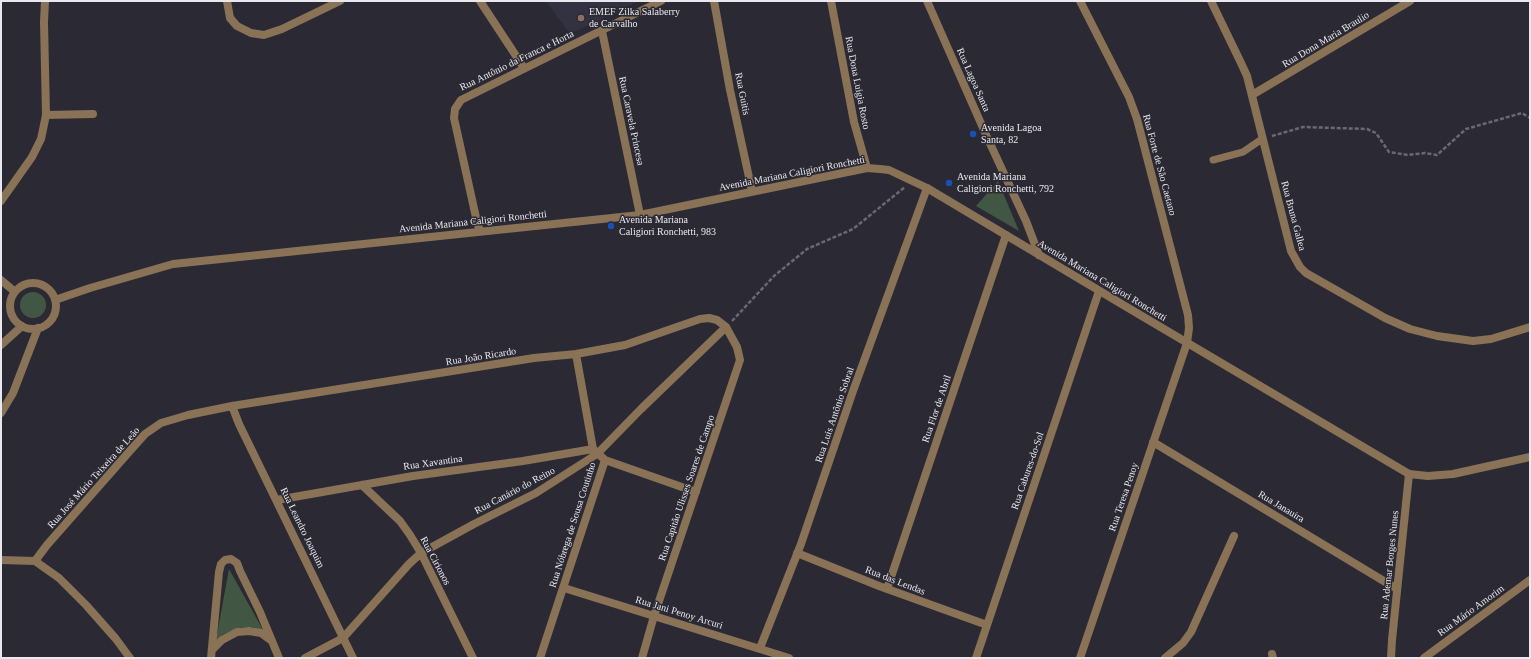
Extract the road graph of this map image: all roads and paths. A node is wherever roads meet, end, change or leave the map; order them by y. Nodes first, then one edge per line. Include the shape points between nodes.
1 (45, 1) edge
2 (227, 1) edge
3 (340, 1) edge
4 (480, 1) edge
5 (661, 1) edge
6 (714, 1) edge
7 (831, 1) edge
8 (927, 1) edge
9 (1080, 1) edge
10 (1211, 1) edge
11 (1410, 1) edge
12 (602, 31) junction
13 (524, 68) junction
14 (1252, 95) junction
15 (93, 114) dead end
16 (46, 115) junction
17 (1530, 118) edge
18 (1262, 139) junction
19 (1213, 160) dead end
20 (867, 168) junction
21 (913, 180) junction
22 (927, 188) junction
23 (752, 191) junction
24 (1, 201) edge
25 (640, 215) junction
26 (480, 231) junction
27 (1006, 235) junction
28 (1039, 255) junction
29 (1, 280) edge
30 (1099, 291) junction
31 (14, 292) junction
32 (55, 300) junction
33 (22, 326) junction
34 (726, 327) junction
35 (1530, 327) edge
36 (38, 328) junction
37 (1187, 343) junction
38 (1, 344) edge
39 (576, 354) junction
40 (232, 406) junction
41 (1, 413) edge
42 (1153, 442) junction
43 (595, 452) junction
44 (1530, 457) edge
45 (605, 460) junction
46 (1409, 474) junction
47 (362, 485) junction
48 (696, 492) junction
49 (277, 500) junction
50 (1234, 536) dead end
51 (421, 553) junction
52 (797, 553) junction
53 (1, 560) edge
54 (35, 561) junction
55 (1530, 580) edge
56 (564, 588) junction
57 (887, 589) junction
58 (1397, 589) junction
59 (654, 616) junction
60 (987, 625) junction
61 (343, 638) junction
62 (272, 641) junction
63 (760, 648) junction
64 (211, 654) edge
65 (130, 658) edge
66 (279, 658) edge
67 (305, 658) edge
68 (353, 658) edge
69 (473, 658) edge
70 (540, 658) edge
71 (642, 658) edge
72 (789, 658) edge
73 (976, 658) edge
74 (1080, 658) edge
75 (1165, 658) edge
76 (1391, 658) edge
77 (1424, 658) edge

1 - 16 street
2 - 3 street via 230,18 237,26 251,33 264,35
4 - 13 street
5 - 12 street, Rua Antônio da Franca e Horta
6 - 23 street, Rua Guitis
7 - 20 street, Rua Dona Luigia Rosto via 854,122
8 - 28 street, Rua Lagoa Santa
9 - 37 street, Rua Forte de São Caetano via 1129,97 1137,119 1188,315
10 - 14 street, Rua Bruna Gallea via 1242,63
11 - 14 street, Rua Dona Maria Braulio
12 - 13 street, Rua Antônio da Franca e Horta
12 - 25 street, Rua Caravela Princesa
13 - 26 street, Rua Antônio da Franca e Horta via 461,100 455,108 454,118
14 - 18 street, Rua Bruna Gallea
15 - 16 street
16 - 24 street via 41,139 32,157
17 - 18 path via 1522,113 1471,127 1437,155 1389,152 1376,133 1367,129 1303,128
18 - 19 lane via 1243,152
18 - 35 street, Rua Bruna Gallea via 1291,251 1306,273 1385,318 1410,329 1437,336 1473,341 1491,339
20 - 21 street, Avenida Mariana Caligiori Ronchetti via 889,170
20 - 23 street, Avenida Mariana Caligiori Ronchetti
21 - 22 street, Avenida Mariana Caligiori Ronchetti
21 - 34 path via 853,229 807,249 774,276
22 - 27 street, Avenida Mariana Caligiori Ronchetti
22 - 52 street, Rua Luis Antônio Sobral via 855,384
23 - 25 street, Avenida Mariana Caligiori Ronchetti
25 - 26 street, Avenida Mariana Caligiori Ronchetti
26 - 32 street, Avenida Mariana Caligiori Ronchetti via 173,264
27 - 28 street, Avenida Mariana Caligiori Ronchetti
27 - 57 street, Rua Flor de Abril
28 - 30 street, Avenida Mariana Caligiori Ronchetti
29 - 31 street
30 - 37 street, Avenida Mariana Caligiori Ronchetti
30 - 60 street, Rua Cabures-do-Sol
31 - 32 street via 27,283 41,284 48,288
31 - 33 street via 9,306 13,318
32 - 36 street via 56,310 52,318 46,325
33 - 36 street
33 - 38 street
34 - 39 street, Rua João Ricardo via 717,320 700,319 625,345
34 - 43 street, Rua Canário do Reino
34 - 48 street, Rua Capitão Ulisses Soares de Campo via 737,347 740,360
36 - 41 street via 13,393
37 - 42 street, Rua Teresa Penoy
37 - 46 street, Avenida Mariana Caligiori Ronchetti
39 - 40 street, Rua João Ricardo via 534,358
39 - 43 street, Rua Nóbrega de Sousa Coutinho
40 - 49 street, Rua Leandro Joaquim
40 - 54 street, Rua José Mário Teixeira de Leão via 161,423 145,434
42 - 58 street, Rua Janauira
42 - 74 street, Rua Teresa Penoy
43 - 45 street, Rua Nóbrega de Sousa Coutinho
43 - 47 street, Rua Xavantina
43 - 51 street, Rua Canário do Reino via 536,493
44 - 46 street, Avenida Mariana Caligiori Ronchetti via 1453,474
45 - 48 street
45 - 56 street, Rua Nóbrega de Sousa Coutinho via 574,550
46 - 58 street, Rua Ademar Borges Nunes
47 - 49 street, Rua Xavantina
47 - 51 street, Rua Cirionos via 400,521
48 - 59 street, Rua Capitão Ulisses Soares de Campo
49 - 61 street, Rua Leandro Joaquim
50 - 75 street via 1191,632 1183,643
51 - 61 street, Rua Canário do Reino
51 - 69 street, Rua Cirionos
52 - 57 street, Rua das Lendas
52 - 63 street, Rua Luis Antônio Sobral
53 - 54 street
54 - 65 street via 59,578 86,605
55 - 77 street, Rua Mário Amorim
56 - 59 street, Rua Jani Penoy Arcuri
56 - 70 street, Rua Nóbrega de Sousa Coutinho
57 - 60 street, Rua das Lendas
58 - 76 street, Rua Ademar Borges Nunes
59 - 63 street, Rua Jani Penoy Arcuri
59 - 71 street, Rua Capitão Ulisses Soares de Campo
60 - 73 street, Rua Cabures-do-Sol
61 - 67 street, Rua Canário do Reino
61 - 68 street, Rua Leandro Joaquim
62 - 64 street via 261,633 237,632 222,640
62 - 64 street via 237,563 231,559 225,560 220,564
62 - 66 street
63 - 72 street, Rua Jani Penoy Arcuri

